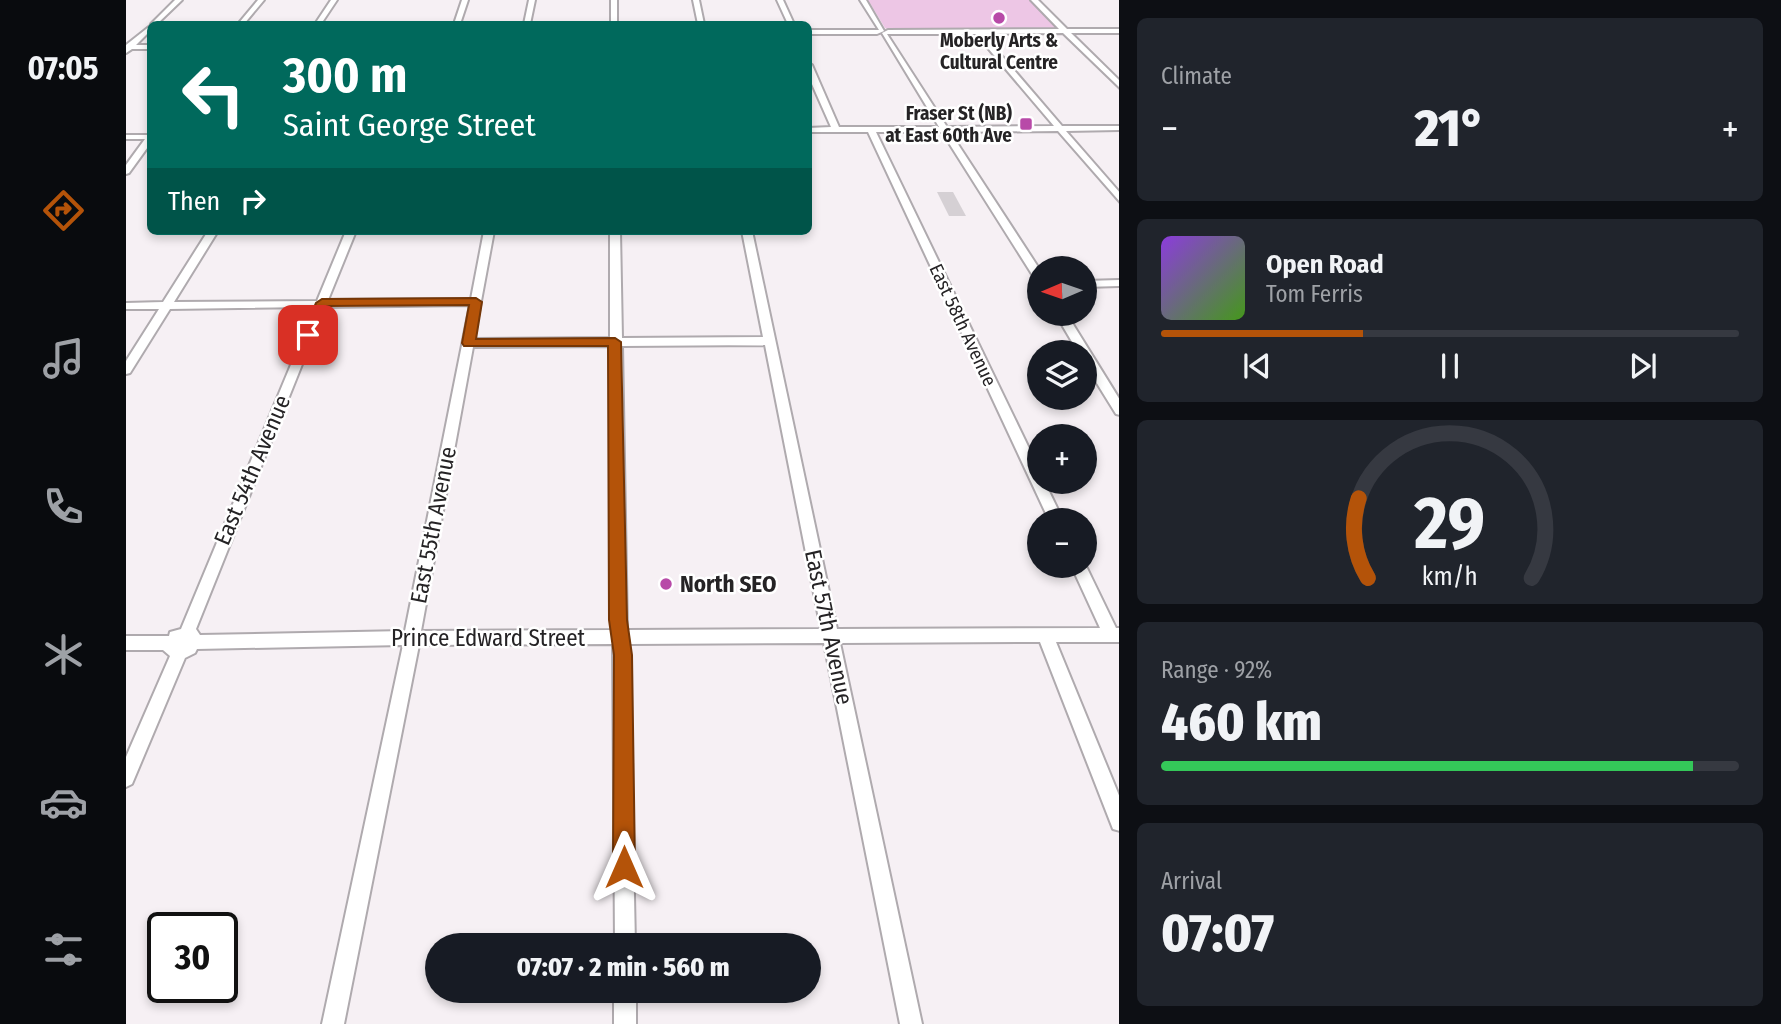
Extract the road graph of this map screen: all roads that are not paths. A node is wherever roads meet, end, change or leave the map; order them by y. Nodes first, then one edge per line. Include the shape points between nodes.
1 (179, 0) edge
2 (261, 0) edge
3 (334, 0) edge
4 (465, 0) edge
5 (532, 0) edge
6 (614, 0) edge
7 (696, 0) edge
8 (780, 0) edge
9 (863, 0) edge
10 (1034, 0) edge
11 (157, 21) edge
12 (244, 21) edge
13 (320, 21) edge
14 (458, 21) edge
15 (528, 21) edge
16 (614, 21) edge
17 (700, 21) edge
18 (790, 21) edge
19 (147, 30) edge
20 (977, 31) junction
21 (1064, 31) junction
22 (1119, 31) edge
23 (812, 32) edge
24 (883, 32) junction
25 (147, 47) edge
26 (127, 48) edge
27 (812, 74) edge
28 (1119, 86) edge
29 (1119, 128) edge
30 (1060, 129) junction
31 (812, 130) edge
32 (836, 130) junction
33 (871, 130) junction
34 (945, 130) junction
35 (126, 137) edge
36 (147, 138) edge
37 (147, 142) edge
38 (126, 171) edge
39 (1119, 199) edge
40 (210, 235) edge
41 (349, 235) edge
42 (488, 235) edge
43 (615, 235) edge
44 (748, 235) edge
45 (1027, 259) edge
46 (1119, 283) edge
47 (1097, 284) edge
48 (476, 302) junction
49 (322, 303) junction
50 (166, 305) junction
51 (126, 306) edge
52 (769, 341) junction
53 (615, 342) junction
54 (468, 343) junction
55 (126, 370) edge
56 (1097, 375) edge
57 (1119, 411) edge
58 (1050, 508) edge
59 (1085, 578) edge
60 (1115, 635) edge
61 (1045, 636) junction
62 (412, 638) junction
63 (831, 638) junction
64 (620, 639) junction
65 (126, 643) edge
66 (183, 643) junction
67 (126, 778) edge
68 (1119, 822) edge
69 (625, 933) edge
70 (625, 1003) edge
71 (333, 1024) edge
72 (625, 1024) edge
73 (911, 1024) edge

1 - 11 street
2 - 12 street
3 - 13 street
4 - 14 street
5 - 15 street
6 - 16 street
7 - 17 street
8 - 18 street
9 - 24 street
10 - 21 street
19 - 26 street
20 - 21 street
20 - 24 street
20 - 30 street
21 - 22 street
21 - 28 street
23 - 24 street
24 - 34 street
25 - 26 street
27 - 32 street
29 - 30 street
30 - 34 street
30 - 39 street
31 - 32 street
32 - 33 street
33 - 34 street
33 - 58 street, East 58th Avenue
34 - 45 street
35 - 36 street
37 - 38 street
40 - 50 street
41 - 49 street, East 54th Avenue
42 - 48 street, East 55th Avenue
43 - 53 street
44 - 52 street, East 57th Avenue
46 - 47 street
48 - 49 street
48 - 54 street, East 55th Avenue
49 - 50 street
49 - 66 street, East 54th Avenue
50 - 51 street
50 - 55 street
52 - 53 street
52 - 63 street, East 57th Avenue
53 - 54 street
53 - 64 street
54 - 62 street, East 55th Avenue
56 - 57 street
59 - 60 street
60 - 61 street, Prince Edward Street
61 - 63 street, Prince Edward Street
61 - 68 street
62 - 64 street, Prince Edward Street
62 - 66 street, Prince Edward Street
62 - 71 street, East 55th Avenue
63 - 64 street, Prince Edward Street
63 - 73 street, East 57th Avenue
64 - 69 street
65 - 66 street, Prince Edward Street
66 - 67 street, East 54th Avenue
70 - 72 street

